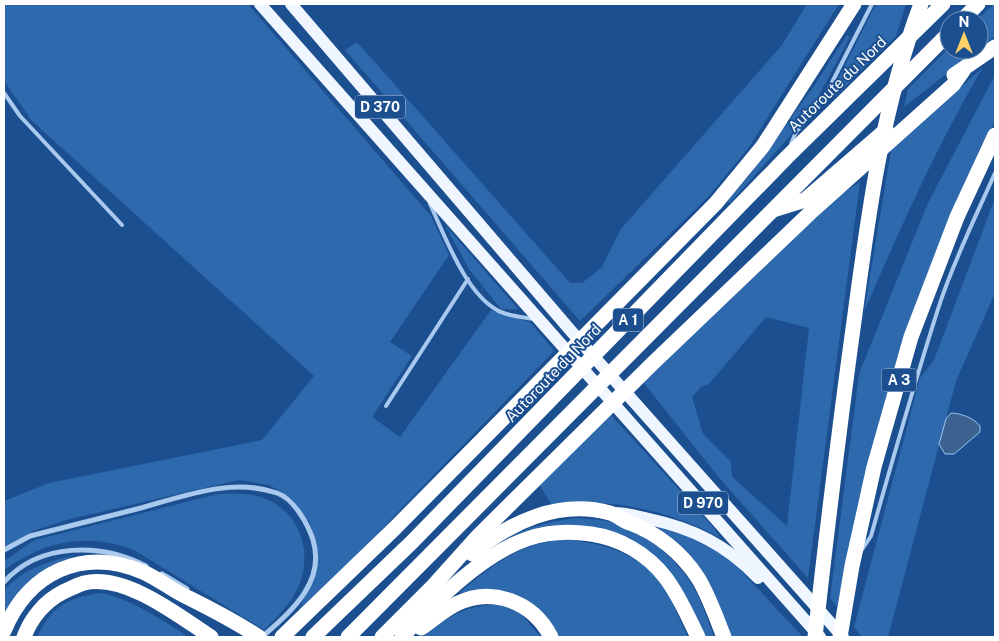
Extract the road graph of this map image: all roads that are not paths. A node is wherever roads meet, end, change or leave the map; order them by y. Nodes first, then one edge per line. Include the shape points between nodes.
1 (260, 4) edge
2 (291, 4) edge
3 (854, 4) edge
4 (872, 4) edge
5 (921, 4) edge
6 (943, 4) edge
7 (939, 42) edge
8 (995, 47) edge
9 (962, 71) junction
10 (4, 93) edge
11 (995, 135) edge
12 (787, 157) junction
13 (995, 173) edge
14 (422, 188) junction
15 (775, 209) junction
16 (468, 210) joint
17 (122, 225) dead end
18 (457, 228) joint
19 (468, 279) junction
20 (539, 320) junction
21 (386, 406) dead end
22 (611, 513) junction
23 (4, 550) edge
24 (853, 563) junction
25 (4, 582) edge
26 (434, 585) junction
27 (781, 593) junction
28 (207, 605) junction
29 (4, 632) edge
30 (256, 635) edge
31 (24, 637) edge
32 (211, 637) edge
33 (282, 637) edge
34 (313, 637) edge
35 (348, 637) edge
36 (382, 637) edge
37 (402, 637) edge
38 (408, 637) edge
39 (551, 637) edge
40 (698, 637) edge
41 (724, 637) edge
42 (815, 637) edge
43 (820, 637) edge
44 (842, 637) edge

1 - 14 main road, D 370
2 - 16 main road, D 370
3 - 33 highway via 763,146 716,203 395,528
4 - 12 lane via 823,100 796,132
5 - 42 highway via 893,90 876,166 839,428
6 - 12 highway, Autoroute du Nord / A 1
7 - 15 highway, A 1
8 - 9 highway
9 - 15 highway via 951,76 805,200
9 - 26 highway via 954,85 810,213 652,364 478,536
10 - 17 lane via 20,116
11 - 24 highway, A 3 via 957,217 911,337 874,467
12 - 34 highway, Autoroute du Nord / A 1 via 412,542
13 - 24 lane via 940,303 871,536
14 - 18 main road, D 370
14 - 19 lane
15 - 35 highway, A 1
16 - 44 main road, D 970
18 - 20 main road, D 970
19 - 20 lane via 481,298 498,311
19 - 21 lane
20 - 27 main road, D 970
22 - 26 highway via 580,509 540,514 522,520 492,538
22 - 27 main road via 658,520 696,532 725,549 765,585
22 - 41 highway via 652,534 685,562 709,598
23 - 30 street via 30,536 212,489 247,487 279,494 309,526 314,544 314,565 311,583 296,606
24 - 44 highway, A 3
25 - 28 street via 27,564 47,556 63,551 89,550 114,553 140,563 177,583
26 - 36 highway
27 - 43 main road, D 970
28 - 29 highway via 141,571 118,563 92,562 68,566 40,581 12,611
28 - 30 highway
31 - 32 highway via 38,612 52,599 79,585 95,582 133,590
37 - 40 highway via 467,575 497,554 526,539 556,532 604,536 628,545 648,559 665,577
38 - 39 highway via 456,604 488,596 517,602 531,611 546,626

